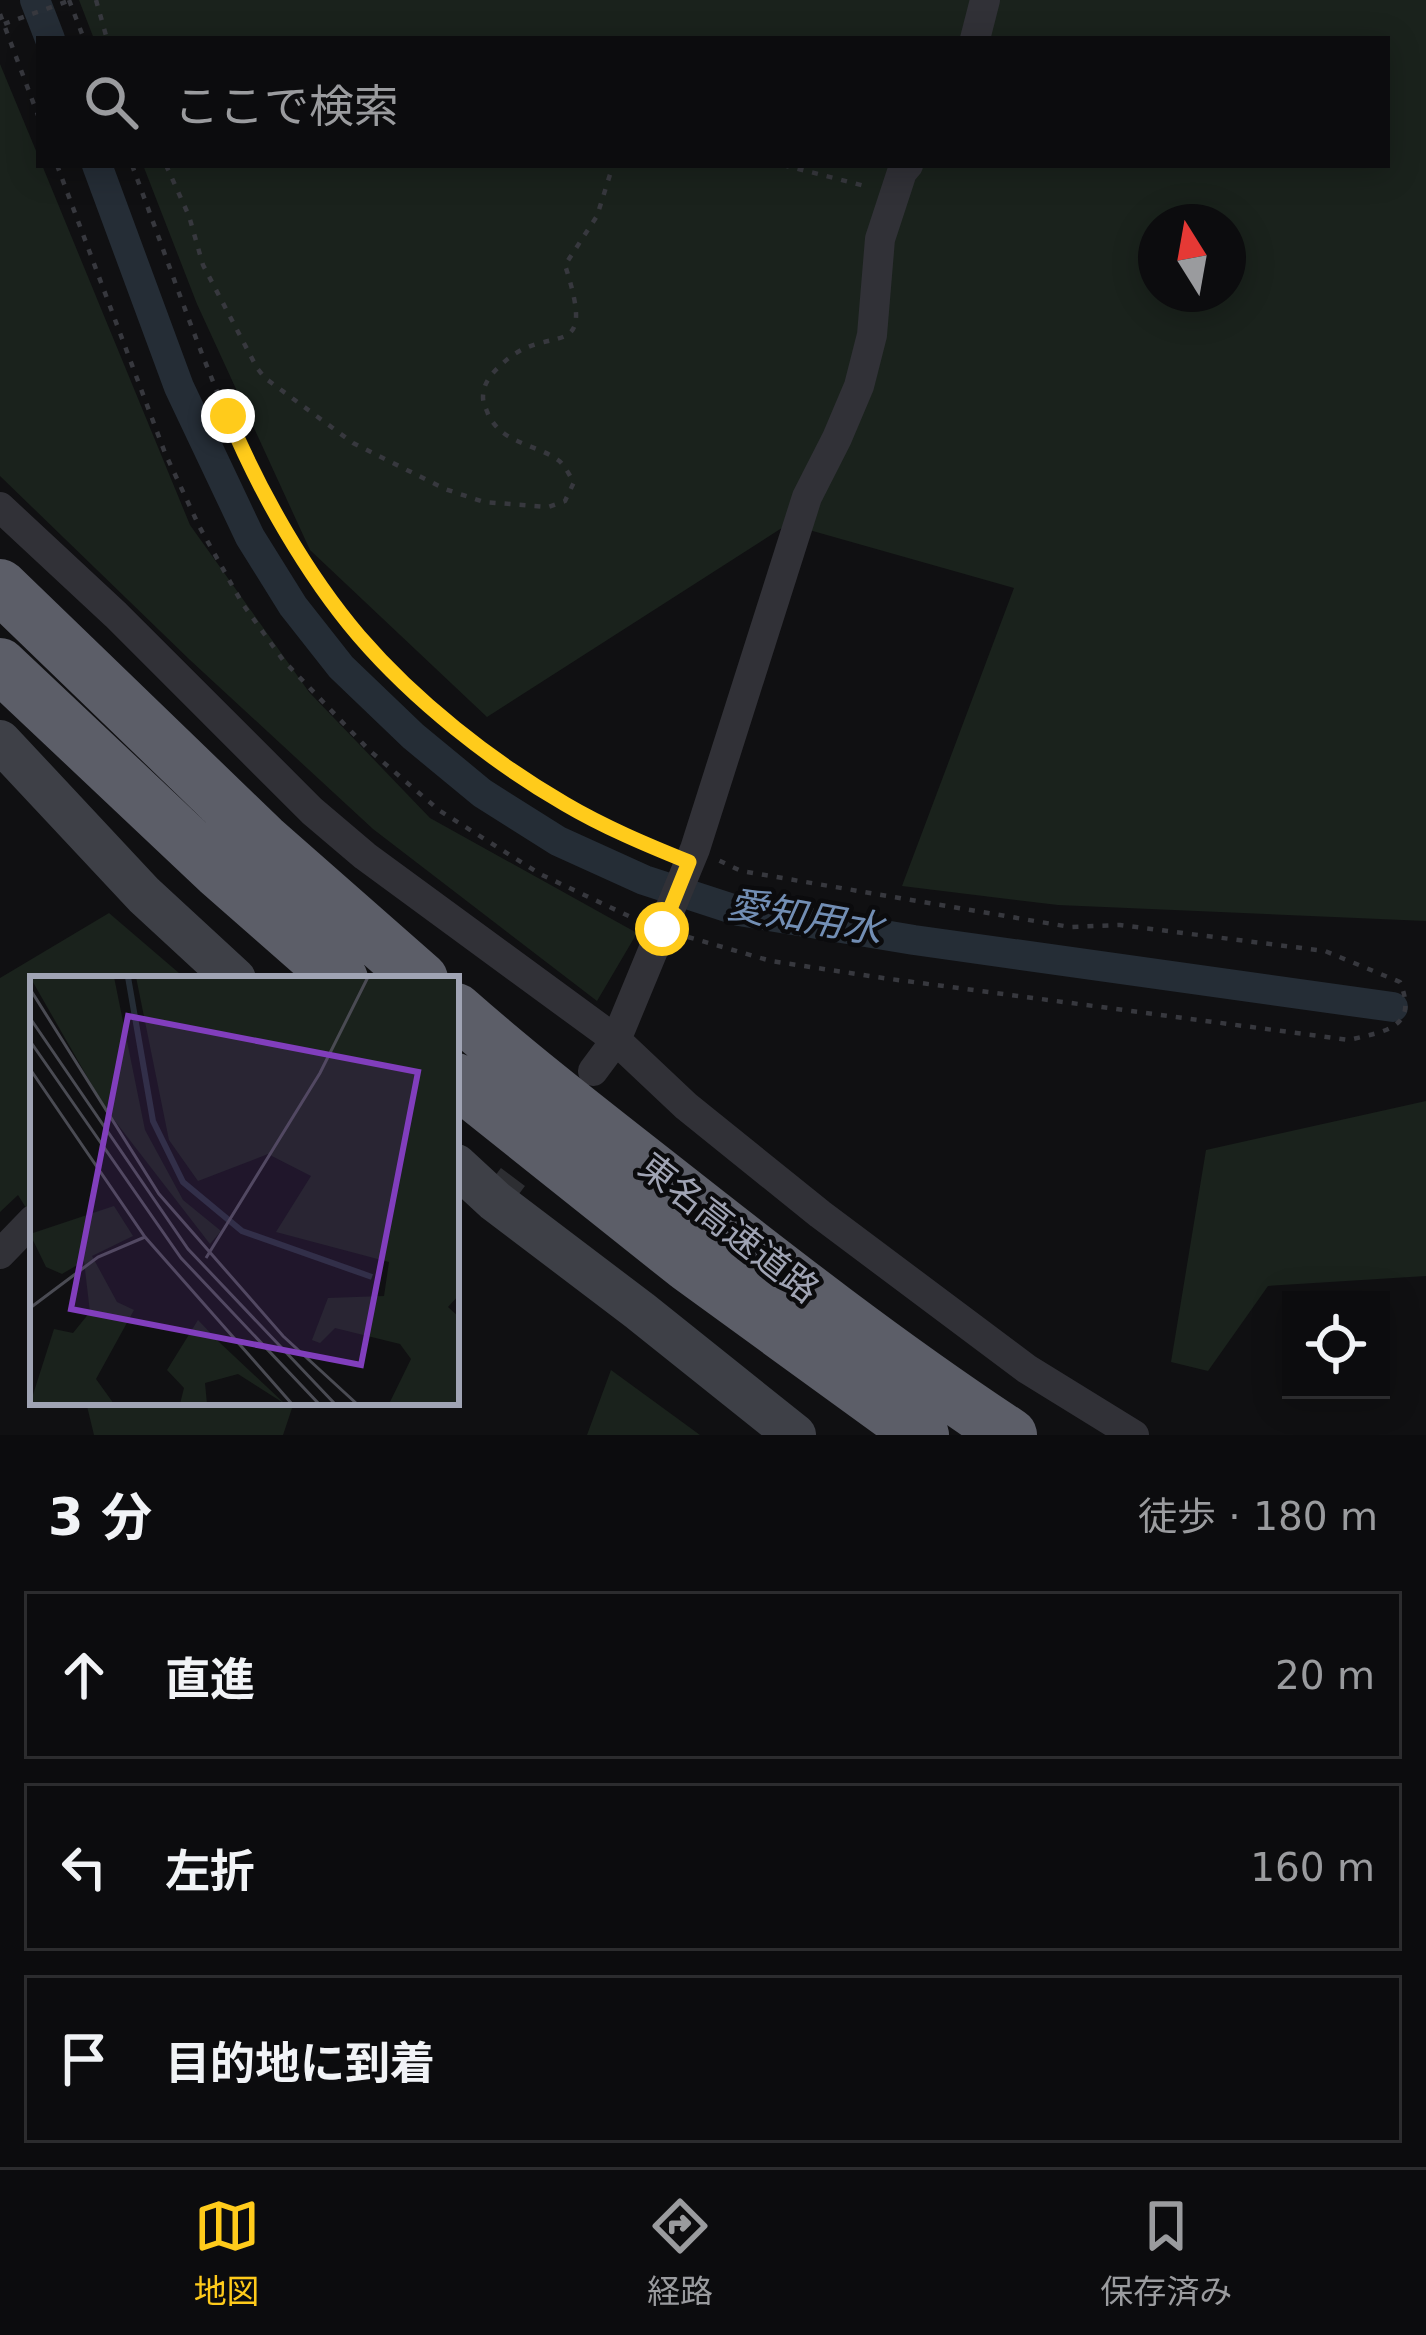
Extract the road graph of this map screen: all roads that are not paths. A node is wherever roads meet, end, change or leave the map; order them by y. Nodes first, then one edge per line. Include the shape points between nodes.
1 (985, 0) edge
2 (976, 36) edge
3 (901, 179) edge
4 (0, 507) edge
5 (0, 586) edge
6 (0, 664) edge
7 (0, 741) edge
8 (233, 976) edge
9 (338, 976) edge
10 (418, 976) edge
11 (459, 1013) edge
12 (616, 1040) junction
13 (593, 1071) dead end
14 (459, 1082) edge
15 (459, 1168) edge
16 (30, 1223) edge
17 (0, 1254) edge
18 (795, 1435) edge
19 (922, 1435) edge
20 (1010, 1435) edge
21 (1134, 1435) edge

1 - 2 street
3 - 12 street via 880,239 859,386 807,497 692,855
4 - 12 street via 312,811
5 - 10 highway via 263,840
6 - 9 highway
7 - 8 street via 144,895
11 - 20 highway, 東名高速道路 via 728,1229
12 - 13 street
12 - 21 street via 820,1214 1027,1369
14 - 19 highway, 東名高速道路 via 688,1265
15 - 18 street
16 - 17 street

